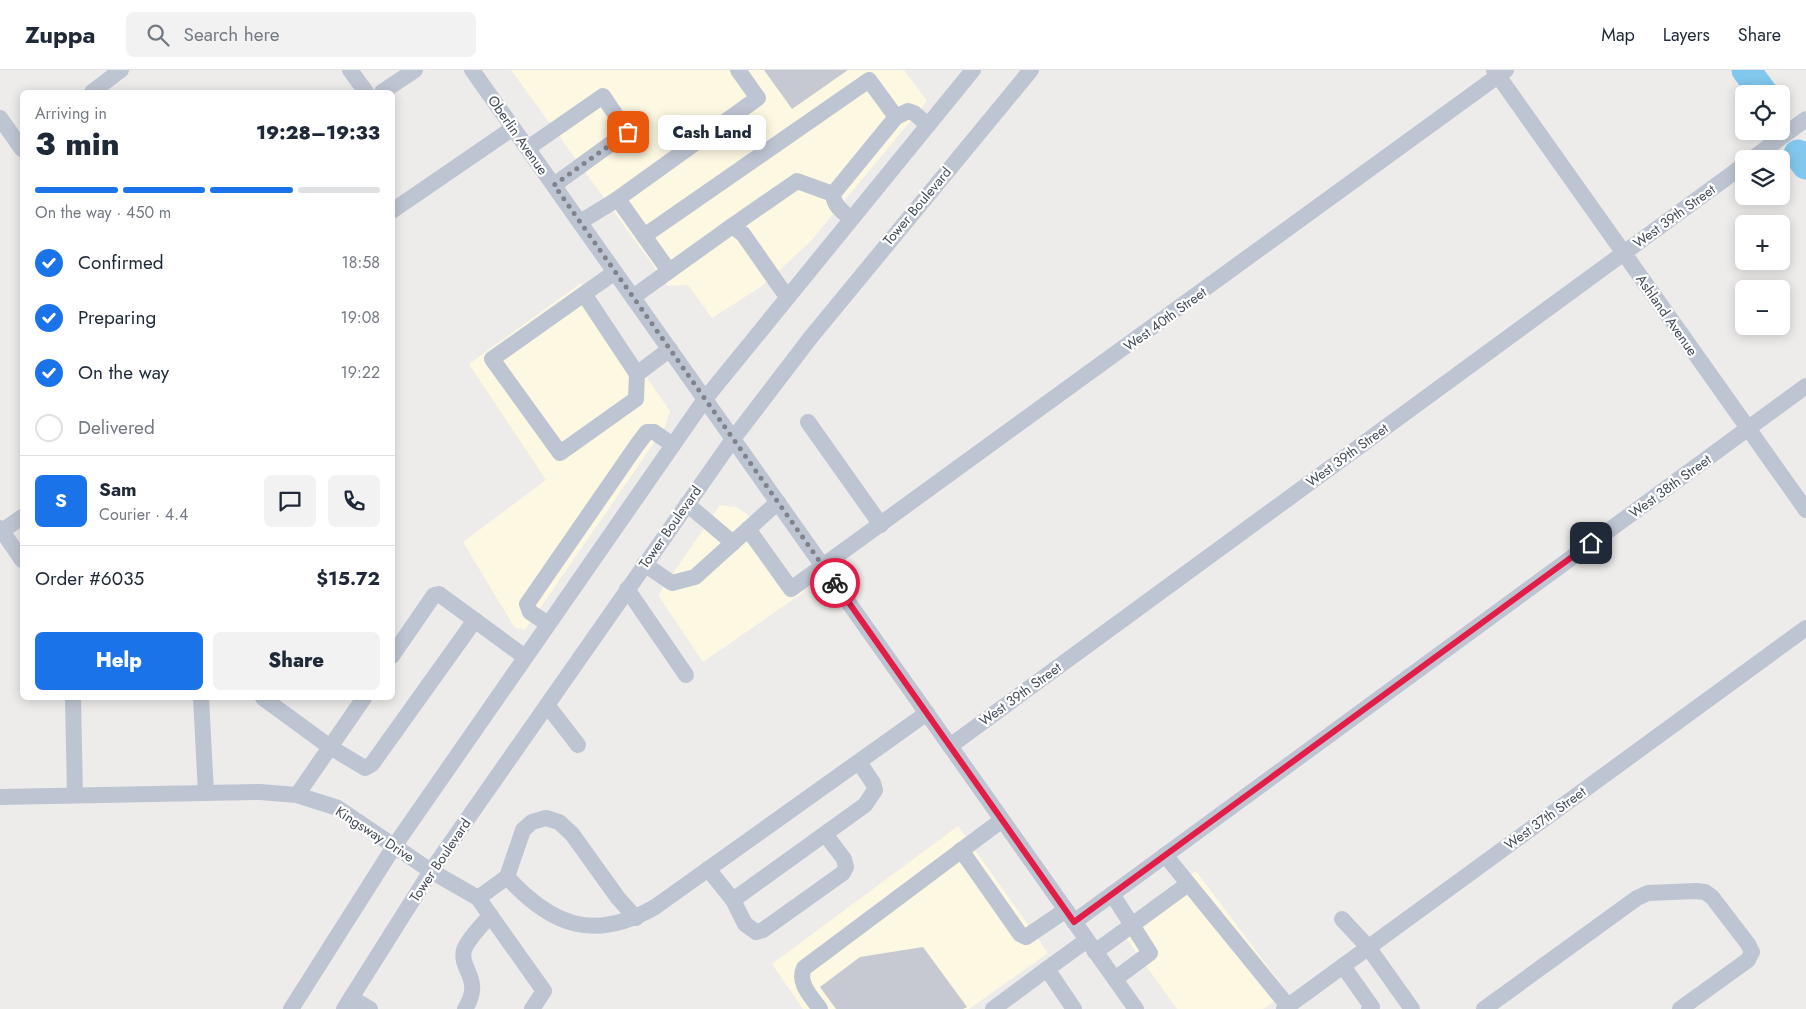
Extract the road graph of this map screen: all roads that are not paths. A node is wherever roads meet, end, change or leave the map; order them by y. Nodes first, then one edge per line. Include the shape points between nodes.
1 (120, 70) edge
2 (350, 70) edge
3 (415, 70) edge
4 (472, 70) edge
5 (738, 70) edge
6 (973, 70) edge
7 (1031, 70) edge
8 (1499, 72) edge
9 (95, 90) edge
10 (365, 90) edge
11 (385, 90) edge
12 (896, 117) junction
13 (0, 118) edge
14 (1806, 119) edge
15 (928, 125) junction
16 (514, 128) junction
17 (20, 144) edge
18 (528, 148) junction
19 (1764, 150) edge
20 (1735, 172) edge
21 (554, 185) junction
22 (833, 194) junction
23 (616, 200) junction
24 (395, 209) edge
25 (851, 219) junction
26 (580, 222) junction
27 (732, 226) junction
28 (644, 236) junction
29 (1623, 253) junction
30 (669, 271) junction
31 (615, 272) junction
32 (584, 294) junction
33 (633, 297) junction
34 (787, 297) junction
35 (670, 349) junction
36 (637, 374) junction
37 (1806, 386) edge
38 (705, 399) junction
39 (808, 422) dead end
40 (1747, 429) junction
41 (733, 439) junction
42 (673, 446) junction
43 (778, 502) junction
44 (686, 504) junction
45 (1806, 510) edge
46 (20, 517) edge
47 (881, 525) junction
48 (1, 529) edge
49 (748, 529) junction
50 (733, 543) junction
51 (20, 557) edge
52 (644, 564) junction
53 (824, 567) junction
54 (627, 589) junction
55 (475, 620) junction
56 (548, 624) junction
57 (1806, 628) edge
58 (395, 652) edge
59 (525, 657) junction
60 (686, 675) dead end
61 (73, 700) edge
62 (201, 700) edge
63 (266, 700) edge
64 (363, 700) edge
65 (547, 705) junction
66 (927, 714) junction
67 (578, 745) dead end
68 (950, 746) junction
69 (330, 748) junction
70 (859, 762) junction
71 (206, 793) junction
72 (75, 795) junction
73 (297, 795) junction
74 (0, 797) edge
75 (1002, 820) junction
76 (825, 834) junction
77 (395, 845) junction
78 (962, 850) junction
79 (1165, 856) junction
80 (708, 869) junction
81 (431, 871) junction
82 (507, 877) junction
83 (1188, 884) junction
84 (1112, 894) junction
85 (478, 898) junction
86 (733, 900) junction
87 (490, 915) junction
88 (1070, 916) junction
89 (636, 918) junction
90 (1342, 919) dead end
91 (1133, 924) junction
92 (1091, 946) junction
93 (1368, 947) junction
94 (1343, 966) junction
95 (1047, 969) junction
96 (1115, 979) junction
97 (348, 1003) edge
98 (1286, 1008) edge
99 (1371, 1008) edge
100 (291, 1009) edge
101 (370, 1009) edge
102 (465, 1009) edge
103 (532, 1009) edge
104 (820, 1009) edge
105 (993, 1009) edge
106 (1074, 1009) edge
107 (1136, 1009) edge
108 (1412, 1009) edge
109 (1484, 1009) edge
110 (1680, 1009) edge

1 - 9 street
2 - 10 street
3 - 11 street
4 - 16 street, Oberlin Avenue
5 - 23 street via 758,98
6 - 15 street
7 - 41 street, Tower Boulevard via 811,337
8 - 29 street, Ashland Avenue
8 - 47 street, West 40th Street
12 - 15 street via 908,111
12 - 22 street
12 - 28 street via 869,80
13 - 17 street
14 - 19 street
15 - 25 street
16 - 18 street, Oberlin Avenue
16 - 24 street
18 - 21 street, Oberlin Avenue
18 - 21 street via 603,96 628,132
20 - 29 street, West 39th Street
21 - 26 street, Oberlin Avenue
22 - 25 street via 839,208
22 - 27 street via 797,181
23 - 26 street
23 - 28 street
25 - 34 street
26 - 31 street, Oberlin Avenue
27 - 30 street
27 - 34 street via 743,234
28 - 30 street
29 - 40 street, Ashland Avenue
29 - 68 street, West 39th Street
30 - 33 street
31 - 32 street
31 - 33 street, Oberlin Avenue
32 - 36 street
32 - 36 street via 492,360 560,453 636,399
33 - 35 street, Oberlin Avenue
34 - 38 street
35 - 36 street
35 - 38 street, Oberlin Avenue
37 - 40 street, West 38th Street
38 - 41 street, Oberlin Avenue
38 - 42 street
39 - 47 street
40 - 45 street, Ashland Avenue
40 - 79 street, West 38th Street
41 - 43 street, Oberlin Avenue
41 - 44 street, Tower Boulevard
42 - 56 street
42 - 56 street via 654,432 647,432 637,445 527,604 530,612
43 - 49 street
43 - 53 street, Oberlin Avenue
44 - 50 street
44 - 52 street, Tower Boulevard
46 - 48 street
47 - 53 street, West 40th Street
48 - 51 street
49 - 50 street
49 - 53 street, West 40th Street via 792,590
50 - 52 street via 695,577 672,583
52 - 54 street, Tower Boulevard
53 - 66 street, Oberlin Avenue
54 - 60 street
54 - 65 street, Tower Boulevard
55 - 58 street via 439,594 434,595
55 - 59 street
55 - 69 street via 372,764 365,768
56 - 59 street
57 - 93 street, West 37th Street
59 - 77 street
61 - 72 street
62 - 71 street
63 - 69 street
64 - 69 street
65 - 67 street
65 - 81 street, Tower Boulevard
66 - 68 street, Oberlin Avenue
66 - 70 street
68 - 75 street, Oberlin Avenue
69 - 73 street
70 - 76 street via 873,783 873,796
70 - 80 street
71 - 72 street, Kingsway Drive
71 - 73 street, Kingsway Drive
72 - 74 street, Kingsway Drive
73 - 77 street, Kingsway Drive via 338,808
75 - 78 street
75 - 88 street, Oberlin Avenue
76 - 86 street
76 - 86 street via 844,859 843,873 756,932 745,924
77 - 81 street, Kingsway Drive
77 - 100 street
78 - 88 street, West 38th Street via 1020,934 1026,937
78 - 104 street via 804,968 801,975 803,985
79 - 83 street
79 - 84 street, West 38th Street
80 - 86 street
80 - 89 street
81 - 85 street, Kingsway Drive
81 - 97 street, Tower Boulevard
82 - 85 street
82 - 89 street via 539,909 577,925 616,924
82 - 89 street via 522,830 532,822 546,818 559,822 572,834
83 - 91 street
83 - 98 street
84 - 88 street, West 38th Street
84 - 91 street
85 - 87 street, Kingsway Drive
87 - 102 street via 464,948 463,960 470,972 472,989
87 - 103 street, Kingsway Drive via 544,990
88 - 92 street, Oberlin Avenue
90 - 93 street
91 - 92 street
91 - 96 street via 1150,953
92 - 95 street
92 - 96 street, Oberlin Avenue
93 - 94 street, West 37th Street
93 - 108 street
94 - 98 street, West 37th Street
94 - 99 street
95 - 105 street
95 - 106 street
96 - 107 street, Oberlin Avenue
97 - 101 street
109 - 110 street via 1637,898 1648,893 1696,891 1712,897 1752,952 1748,960

